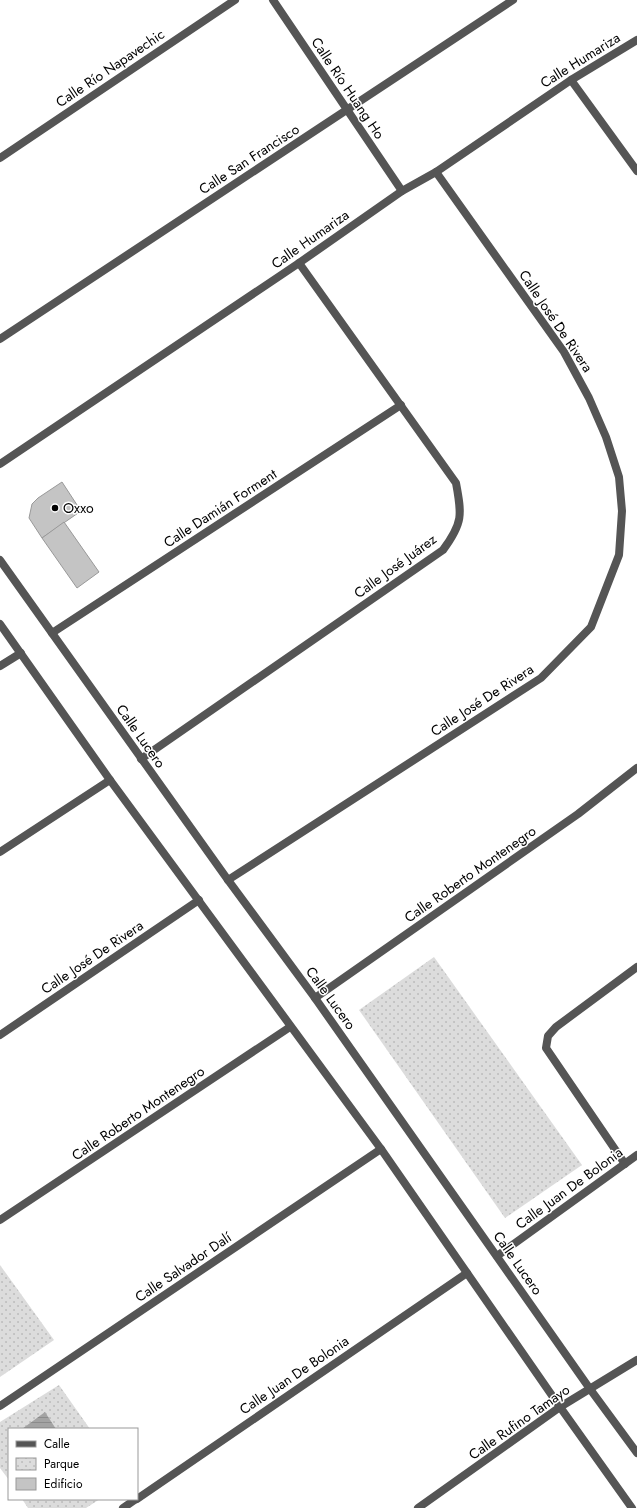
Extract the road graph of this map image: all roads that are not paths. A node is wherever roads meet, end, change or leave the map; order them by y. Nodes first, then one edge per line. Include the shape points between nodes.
1 (235, 0) edge
2 (273, 0) edge
3 (513, 0) edge
4 (637, 40) edge
5 (571, 80) junction
6 (347, 110) junction
7 (0, 158) edge
8 (637, 171) edge
9 (436, 172) junction
10 (402, 191) junction
11 (299, 263) junction
12 (0, 339) edge
13 (402, 405) junction
14 (0, 464) edge
15 (0, 560) edge
16 (0, 624) edge
17 (52, 633) junction
18 (21, 653) junction
19 (0, 666) edge
20 (141, 759) junction
21 (637, 768) edge
22 (110, 780) junction
23 (0, 852) edge
24 (228, 880) junction
25 (199, 900) junction
26 (637, 967) edge
27 (315, 998) junction
28 (290, 1027) junction
29 (0, 1035) edge
30 (381, 1149) junction
31 (637, 1155) edge
32 (625, 1164) junction
33 (0, 1220) edge
34 (497, 1256) junction
35 (467, 1273) junction
36 (637, 1360) edge
37 (590, 1389) junction
38 (0, 1406) edge
39 (560, 1407) junction
40 (637, 1454) edge
41 (138, 1498) edge
42 (135, 1500) edge
43 (123, 1508) edge
44 (418, 1508) edge
45 (632, 1508) edge

1 - 7 street, Calle Río Napavechic
2 - 6 street, Calle Río Huang Ho
3 - 6 street, Calle San Francisco
4 - 5 street, Calle Humariza
5 - 8 street
5 - 9 street, Calle Humariza
6 - 10 street, Calle Río Huang Ho
6 - 12 street, Calle San Francisco
9 - 10 street, Calle Humariza
9 - 24 street, Calle José De Rivera via 564,352 589,398 619,476 622,512 619,555 591,627 541,678
10 - 11 street, Calle Humariza
11 - 13 street, Calle José Juárez
11 - 14 street, Calle Humariza
13 - 17 street, Calle Damián Forment
13 - 20 street, Calle José Juárez via 456,483 460,520 447,545
15 - 17 street, Calle Lucero
16 - 18 street
17 - 20 street, Calle Lucero
18 - 19 street
18 - 22 street
20 - 24 street, Calle Lucero
21 - 27 street, Calle Roberto Montenegro via 578,814
22 - 23 street
22 - 25 street
24 - 27 street, Calle Lucero
25 - 28 street
25 - 29 street, Calle José De Rivera
26 - 32 street via 556,1027 548,1036 546,1048
27 - 34 street, Calle Lucero
28 - 30 street
28 - 33 street, Calle Roberto Montenegro
30 - 35 street
30 - 38 street, Calle Salvador Dalí
31 - 32 street, Calle Juan De Bolonia
32 - 34 street, Calle Juan De Bolonia
34 - 37 street, Calle Lucero
35 - 39 street
35 - 41 street, Calle Juan De Bolonia
36 - 37 street, Calle Rufino Tamayo
37 - 39 street, Calle Rufino Tamayo
37 - 40 street, Calle Lucero
39 - 44 street, Calle Rufino Tamayo
39 - 45 street
42 - 43 street, Calle Juan De Bolonia

